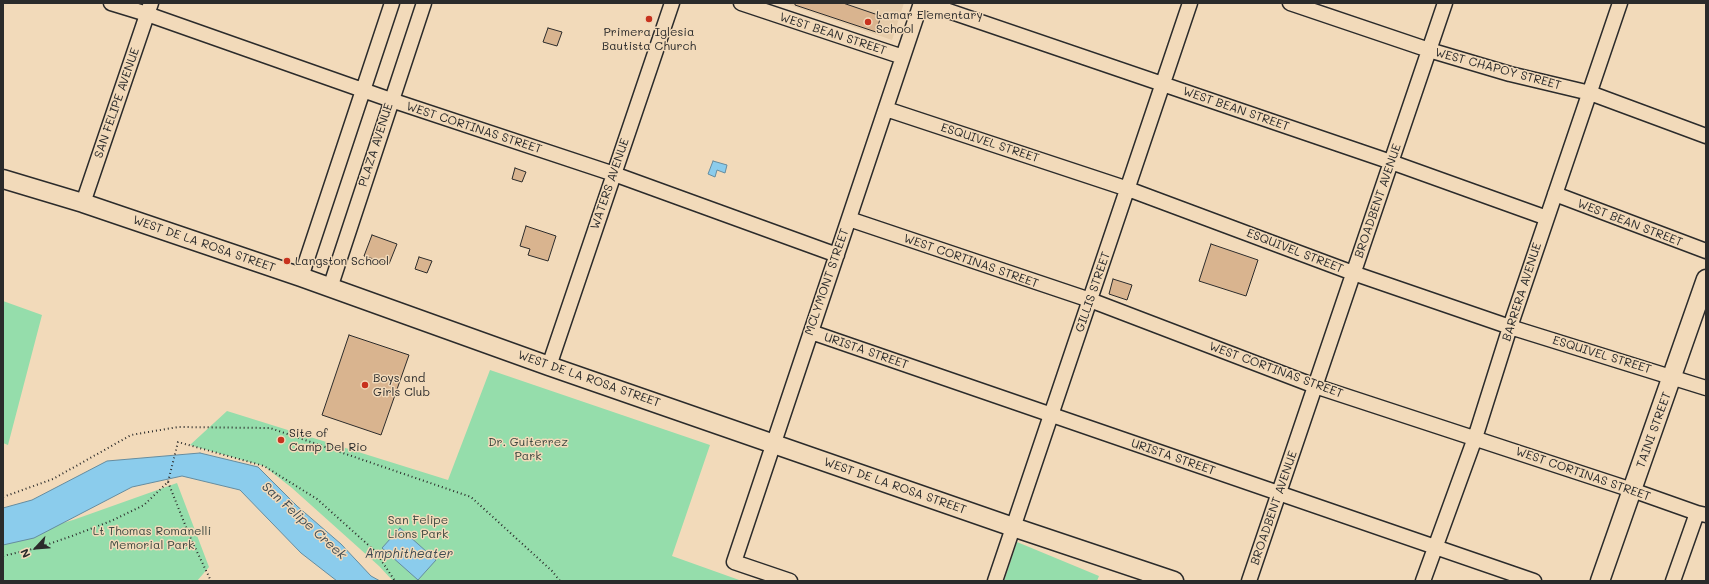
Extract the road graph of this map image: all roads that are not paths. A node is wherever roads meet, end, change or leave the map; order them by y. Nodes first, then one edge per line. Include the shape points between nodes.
1 (111, 3) edge
2 (392, 3) edge
3 (424, 3) edge
4 (672, 3) edge
5 (741, 3) edge
6 (921, 3) edge
7 (925, 3) edge
8 (1190, 3) edge
9 (1290, 3) edge
10 (1445, 3) edge
11 (1620, 3) edge
12 (149, 8) edge
13 (1429, 50) junction
14 (903, 57) junction
15 (1163, 84) junction
16 (362, 90) junction
17 (1590, 93) junction
18 (391, 100) junction
19 (886, 109) junction
20 (1706, 136) edge
21 (1391, 162) junction
22 (614, 174) junction
23 (3, 179) edge
24 (1128, 189) junction
25 (1554, 194) junction
26 (84, 203) junction
27 (1546, 218) junction
28 (849, 220) junction
29 (1706, 251) edge
30 (837, 255) junction
31 (1353, 273) junction
32 (301, 277) junction
33 (1706, 279) edge
34 (330, 288) junction
35 (1090, 300) junction
36 (1510, 327) junction
37 (811, 332) junction
38 (549, 366) junction
39 (1673, 377) junction
40 (1315, 386) junction
41 (1706, 388) edge
42 (1051, 415) junction
43 (1475, 438) junction
44 (774, 443) junction
45 (1632, 490) junction
46 (1279, 493) junction
47 (1702, 514) edge
48 (1013, 528) junction
49 (1435, 547) junction
50 (790, 581) edge
51 (994, 581) edge
52 (1174, 581) edge
53 (1249, 581) edge
54 (1423, 581) edge
55 (1534, 581) edge
56 (1600, 581) edge
57 (1673, 581) edge

1 - 12 street, WEST CORTINAS STREET
2 - 16 street
3 - 18 street, PLAZA AVENUE
4 - 22 street, WATERS AVENUE
5 - 14 street, WEST BEAN STREET
6 - 14 street, MCLYMONT STREET
7 - 15 street, WEST BEAN STREET
8 - 15 street, GILLIS STREET
9 - 13 street, WEST CHAPOY STREET
10 - 13 street, BROADBENT AVENUE
11 - 17 street, BARRERA AVENUE
12 - 16 street, WEST CORTINAS STREET
12 - 26 street, SAN FELIPE AVENUE
13 - 17 street, WEST CHAPOY STREET via 1510,74
13 - 21 street, BROADBENT AVENUE
14 - 19 street, MCLYMONT STREET
15 - 21 street, WEST BEAN STREET
15 - 24 street, GILLIS STREET
16 - 18 street, WEST CORTINAS STREET
16 - 32 street
17 - 20 street, WEST CHAPOY STREET
17 - 25 street, BARRERA AVENUE
18 - 22 street, WEST CORTINAS STREET
18 - 34 street, PLAZA AVENUE
19 - 24 street, ESQUIVEL STREET
19 - 28 street, MCLYMONT STREET
21 - 27 street, WEST BEAN STREET
21 - 31 street, BROADBENT AVENUE
22 - 30 street, WEST CORTINAS STREET
22 - 38 street, WATERS AVENUE
23 - 26 street, WEST DE LA ROSA STREET
24 - 31 street, ESQUIVEL STREET
24 - 35 street, GILLIS STREET
25 - 27 street, BARRERA AVENUE
25 - 29 street, WEST BEAN STREET
26 - 32 street, WEST DE LA ROSA STREET
27 - 36 street, BARRERA AVENUE
28 - 30 street, MCLYMONT STREET
28 - 35 street, WEST CORTINAS STREET
30 - 37 street, MCLYMONT STREET
31 - 36 street, ESQUIVEL STREET
31 - 40 street, BROADBENT AVENUE
32 - 34 street, WEST DE LA ROSA STREET
33 - 39 street, TAINI STREET
34 - 38 street, WEST DE LA ROSA STREET
35 - 40 street, WEST CORTINAS STREET
35 - 42 street, GILLIS STREET
36 - 39 street, ESQUIVEL STREET
36 - 43 street, BARRERA AVENUE
37 - 42 street, URISTA STREET
37 - 44 street, MCLYMONT STREET
38 - 44 street, WEST DE LA ROSA STREET
39 - 41 street, ESQUIVEL STREET
39 - 45 street, TAINI STREET
40 - 43 street, WEST CORTINAS STREET
40 - 46 street, BROADBENT AVENUE
42 - 46 street, URISTA STREET
42 - 48 street, GILLIS STREET
43 - 45 street, WEST CORTINAS STREET
43 - 49 street, BARRERA AVENUE
44 - 48 street, WEST DE LA ROSA STREET
44 - 50 street, MCLYMONT STREET via 734,562
45 - 47 street, WEST CORTINAS STREET
45 - 56 street, TAINI STREET
46 - 49 street, URISTA STREET
46 - 53 street, BROADBENT AVENUE
47 - 57 street
48 - 51 street, GILLIS STREET
48 - 52 street, WEST DE LA ROSA STREET
49 - 54 street, BARRERA AVENUE
49 - 55 street, URISTA STREET

